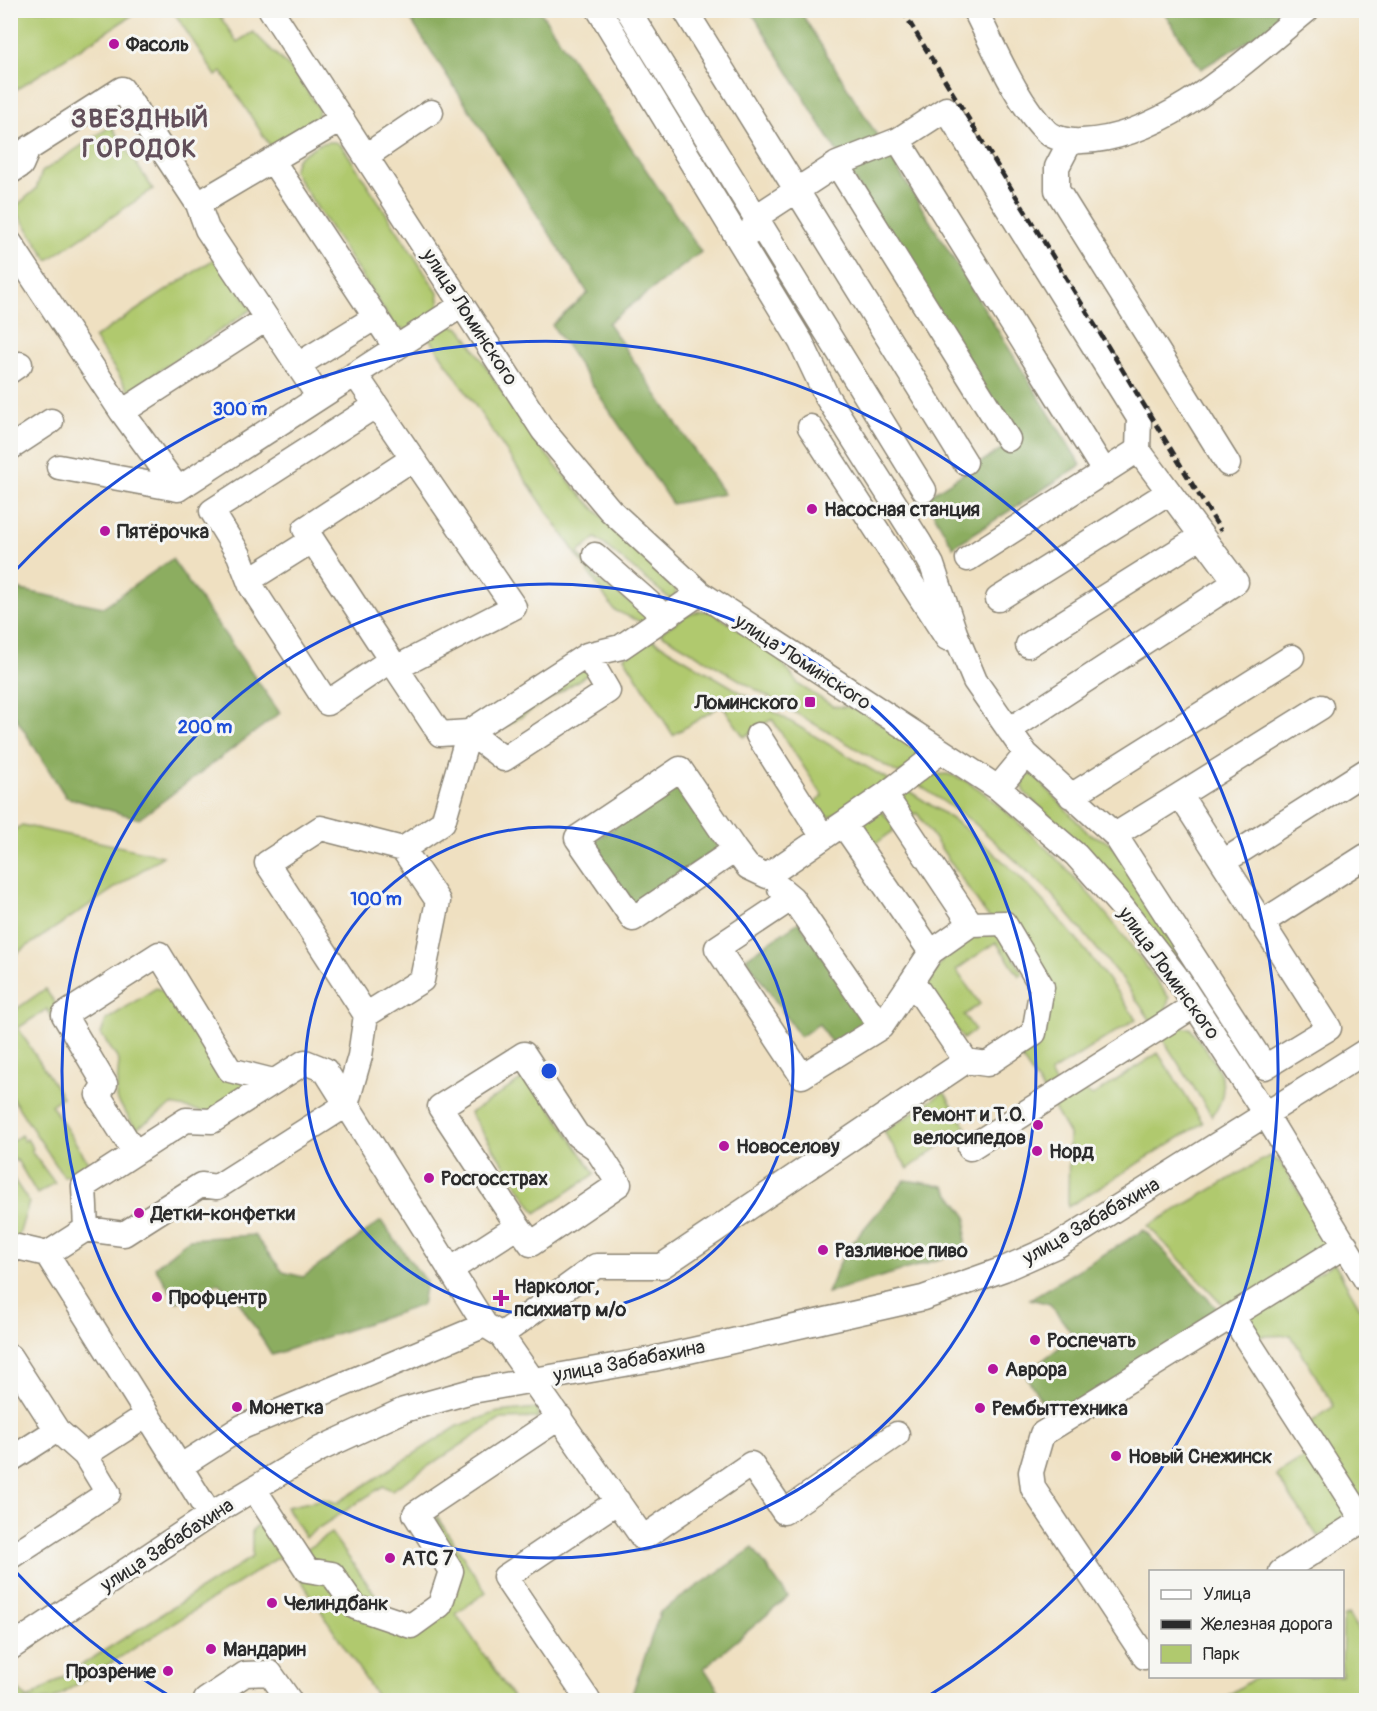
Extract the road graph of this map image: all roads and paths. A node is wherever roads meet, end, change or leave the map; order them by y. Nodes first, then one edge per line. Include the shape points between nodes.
1 (271, 10) edge
2 (599, 10) edge
3 (628, 10) edge
4 (685, 10) edge
5 (975, 10) edge
6 (1307, 10) edge
7 (431, 112) dead end
8 (342, 119) junction
9 (898, 140) junction
10 (1070, 142) junction
11 (366, 156) junction
12 (272, 160) junction
13 (837, 164) junction
14 (10, 172) edge
15 (796, 190) junction
16 (198, 204) junction
17 (756, 217) junction
18 (10, 243) edge
19 (746, 255) junction
20 (796, 283) junction
21 (774, 299) junction
22 (462, 305) junction
23 (376, 317) junction
24 (266, 319) junction
25 (396, 348) junction
26 (298, 365) junction
27 (356, 374) junction
28 (319, 398) junction
29 (375, 406) junction
30 (122, 412) junction
31 (51, 421) dead end
32 (810, 427) dead end
33 (1008, 439) dead end
34 (10, 448) edge
35 (1138, 450) junction
36 (412, 459) junction
37 (965, 462) dead end
38 (1228, 464) dead end
39 (59, 467) dead end
40 (1104, 471) junction
41 (178, 489) junction
42 (924, 490) dead end
43 (1169, 492) junction
44 (1202, 536) junction
45 (311, 541) junction
46 (595, 555) dead end
47 (968, 559) dead end
48 (249, 580) junction
49 (700, 593) junction
50 (998, 599) dead end
51 (665, 617) junction
52 (1028, 645) dead end
53 (587, 655) junction
54 (1292, 657) dead end
55 (393, 664) junction
56 (975, 681) junction
57 (1321, 707) dead end
58 (1009, 730) junction
59 (469, 732) junction
60 (758, 735) dead end
61 (941, 751) junction
62 (1026, 754) junction
63 (1366, 771) edge
64 (998, 788) junction
65 (885, 795) junction
66 (1180, 795) junction
67 (1071, 796) junction
68 (833, 830) junction
69 (1115, 836) junction
70 (403, 849) junction
71 (735, 850) junction
72 (1366, 856) edge
73 (1223, 862) junction
74 (767, 876) junction
75 (792, 898) junction
76 (1261, 922) junction
77 (971, 924) junction
78 (931, 952) junction
79 (912, 981) junction
80 (1195, 1005) junction
81 (366, 1015) junction
82 (880, 1027) junction
83 (1366, 1051) edge
84 (966, 1062) junction
85 (273, 1081) junction
86 (346, 1105) junction
87 (1266, 1115) junction
88 (970, 1149) dead end
89 (135, 1154) junction
90 (518, 1226) junction
91 (86, 1229) junction
92 (1346, 1245) junction
93 (10, 1252) edge
94 (48, 1254) junction
95 (450, 1270) junction
96 (1366, 1280) edge
97 (1232, 1316) junction
98 (493, 1330) junction
99 (10, 1357) edge
100 (534, 1378) junction
101 (147, 1415) junction
102 (560, 1417) junction
103 (57, 1430) junction
104 (897, 1434) dead end
105 (85, 1455) junction
106 (10, 1460) edge
107 (181, 1466) junction
108 (254, 1489) junction
109 (618, 1501) junction
110 (210, 1515) junction
111 (1365, 1519) edge
112 (10, 1557) edge
113 (1284, 1570) edge
114 (10, 1648) edge
115 (1149, 1655) edge
116 (206, 1701) edge
117 (289, 1701) edge
118 (588, 1701) edge

1 - 8 street, улица Ломинского
2 - 19 street
3 - 17 street
4 - 15 street
5 - 10 street via 1018,92 1048,133
6 - 10 street via 1185,104 1137,129 1098,141
7 - 11 street
8 - 11 street, улица Ломинского
8 - 12 street
9 - 13 street
9 - 35 street via 946,109 1139,418
9 - 40 street
10 - 38 street via 1057,168 1057,190
11 - 22 street, улица Ломинского
12 - 16 street
12 - 23 street
13 - 15 street
13 - 33 street
14 - 16 street via 21,165 28,149 122,89
15 - 17 street
15 - 37 street
16 - 24 street via 207,229
17 - 19 street
17 - 20 street
18 - 30 street
19 - 21 street
20 - 21 street
20 - 42 street
21 - 56 street via 801,342 827,397 932,565
22 - 25 street
22 - 49 street, улица Ломинского via 543,430 610,510
23 - 25 street
23 - 26 street
24 - 26 street
24 - 30 street
25 - 27 street
26 - 28 street
27 - 28 street
27 - 29 street
28 - 41 street
29 - 36 street
29 - 48 street via 212,511 239,555
30 - 41 street
31 - 34 street
32 - 56 street
35 - 40 street
35 - 43 street
36 - 45 street via 305,529
36 - 55 street via 514,607
39 - 41 street
40 - 47 street
43 - 44 street
43 - 50 street
44 - 52 street
44 - 58 street via 1236,582
45 - 48 street
45 - 55 street
46 - 51 street
48 - 55 street via 327,703
49 - 51 street
49 - 61 street, улица Ломинского
51 - 53 street via 621,647
53 - 59 street
53 - 59 street via 608,690 504,759
54 - 67 street
55 - 59 street via 440,734
56 - 58 street
57 - 66 street
58 - 62 street
59 - 70 street via 443,822
60 - 68 street
61 - 64 street, улица Ломинского
61 - 65 street
62 - 64 street
62 - 67 street
63 - 73 street
64 - 80 street, улица Ломинского via 1076,855 1123,908
65 - 68 street
65 - 77 street
66 - 69 street
66 - 73 street
67 - 69 street
68 - 74 street
68 - 78 street
69 - 76 street via 1265,1067 1329,1028
70 - 81 street via 438,901 422,980
70 - 81 street via 321,828 267,862
71 - 71 street via 680,769 577,838 633,919
71 - 74 street via 748,867
72 - 76 street
73 - 76 street
74 - 75 street
75 - 82 street
75 - 82 street via 717,948 802,1076
77 - 78 street
77 - 84 street via 1004,923 1042,987 1034,1033 987,1064
78 - 79 street
79 - 82 street
79 - 84 street
80 - 87 street, улица Ломинского
80 - 88 street
81 - 86 street via 360,1056
83 - 87 street, улица Забабахина
84 - 98 street via 662,1266 596,1266
85 - 86 street via 305,1062 325,1070
85 - 89 street via 212,1121 186,1120
85 - 89 street via 230,1070 159,954 64,1015 105,1084 98,1095
86 - 91 street via 217,1187 201,1185 124,1234
86 - 95 street
87 - 92 street, улица Ломинского
87 - 100 street, улица Забабахина via 1058,1245 1004,1269 923,1298 653,1359
89 - 91 street via 84,1186
90 - 90 street via 531,1244 619,1184 596,1148 577,1135 524,1054 441,1107
90 - 95 street
91 - 94 street
92 - 96 street, улица Ломинского
92 - 97 street
93 - 94 street via 17,1247
94 - 101 street
95 - 98 street
97 - 111 street
97 - 115 street via 1042,1434 1031,1472 1034,1488 1138,1647 1145,1657
98 - 100 street
98 - 107 street via 242,1427
99 - 103 street
100 - 102 street
100 - 108 street, улица Забабахина via 404,1410 320,1449
101 - 105 street
101 - 107 street
102 - 108 street via 415,1514 451,1571 440,1605 411,1626 355,1607 332,1574 307,1569
102 - 109 street
103 - 105 street
103 - 106 street
104 - 109 street via 784,1512 751,1464 643,1538
105 - 112 street via 108,1492
107 - 110 street
108 - 110 street, улица Забабахина
109 - 118 street via 506,1577
110 - 114 street, улица Забабахина
111 - 113 street
116 - 117 street via 245,1674 270,1673

